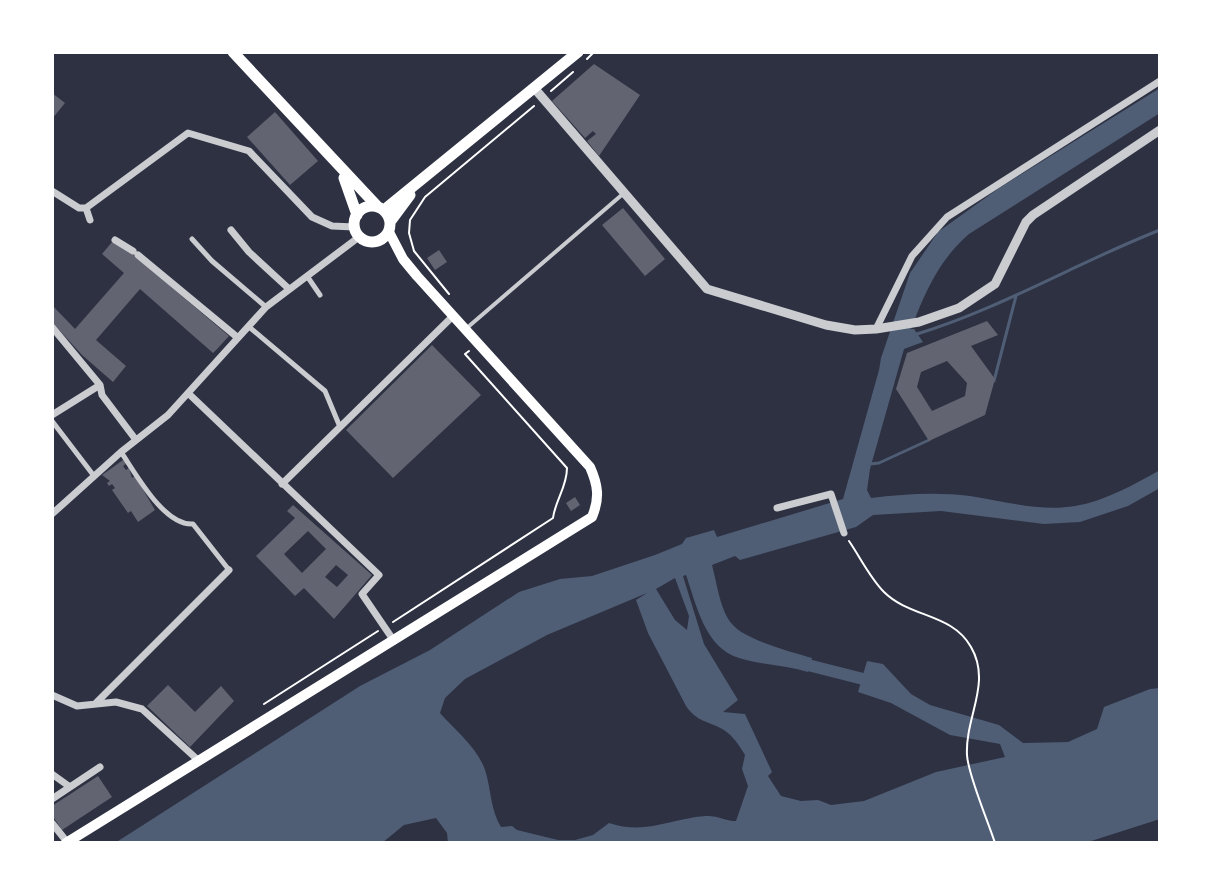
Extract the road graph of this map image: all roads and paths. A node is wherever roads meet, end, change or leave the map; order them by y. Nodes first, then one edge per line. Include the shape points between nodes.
1 (233, 52) edge
2 (578, 52) edge
3 (594, 52) edge
4 (1160, 81) edge
5 (539, 94) junction
6 (1160, 130) edge
7 (338, 167) junction
8 (418, 185) junction
9 (52, 191) edge
10 (624, 193) junction
11 (86, 208) junction
12 (381, 208) junction
13 (90, 220) dead end
14 (357, 226) junction
15 (390, 227) junction
16 (231, 230) dead end
17 (192, 239) dead end
18 (115, 240) dead end
19 (307, 275) junction
20 (288, 288) junction
21 (450, 294) dead end
22 (320, 295) dead end
23 (266, 307) junction
24 (453, 316) junction
25 (247, 325) junction
26 (52, 327) edge
27 (880, 328) junction
28 (465, 329) junction
29 (237, 337) junction
30 (478, 343) junction
31 (100, 385) junction
32 (185, 391) junction
33 (52, 418) edge
34 (340, 427) junction
35 (136, 440) junction
36 (121, 452) junction
37 (94, 477) junction
38 (282, 484) junction
39 (777, 508) dead end
40 (52, 514) edge
41 (844, 533) joint
42 (229, 570) joint
43 (385, 627) junction
44 (394, 641) junction
45 (52, 696) edge
46 (96, 703) junction
47 (264, 704) dead end
48 (199, 761) junction
49 (100, 767) dead end
50 (52, 774) edge
51 (70, 787) junction
52 (52, 799) edge
53 (52, 823) edge
54 (66, 843) edge
55 (995, 843) edge

1 - 7 main road
2 - 5 main road
3 - 5 path
4 - 27 street via 947,217 912,256
5 - 8 main road
5 - 10 street
5 - 21 path via 425,197 410,220 411,245
6 - 27 street via 1033,215 995,284 959,308
7 - 12 main road
7 - 14 main road via 349,187
8 - 12 main road
8 - 15 main road
9 - 11 street
10 - 27 street via 707,289 826,325
10 - 28 lane
11 - 13 street
11 - 14 street via 188,133 249,151 312,217 332,226
12 - 14 main road via 365,207
12 - 15 main road
14 - 15 main road via 369,242 377,242
14 - 19 street
15 - 24 main road via 403,259
16 - 20 street
17 - 23 street
18 - 29 street
19 - 20 street
19 - 22 street
20 - 23 street
23 - 25 street
24 - 28 main road
24 - 34 street
25 - 29 street
25 - 34 street via 325,391
26 - 31 street
28 - 30 main road
29 - 32 street
30 - 43 path via 465,354 567,468 560,500 553,518
30 - 44 main road via 590,467 597,504 592,517
31 - 33 street
31 - 35 street
32 - 35 street via 168,415
32 - 38 street
33 - 37 street
34 - 38 street
35 - 36 street
36 - 37 street
36 - 42 street via 159,507 184,525 193,524
37 - 40 street
38 - 43 street via 379,575 362,594
39 - 41 street via 831,494
41 - 55 path via 884,592 952,625 977,659 980,675 967,757
42 - 46 street
43 - 44 street
43 - 47 path
44 - 48 main road
45 - 46 street via 77,706
46 - 48 street via 142,709
48 - 54 main road
49 - 51 street
50 - 51 street
51 - 52 street
53 - 54 street

